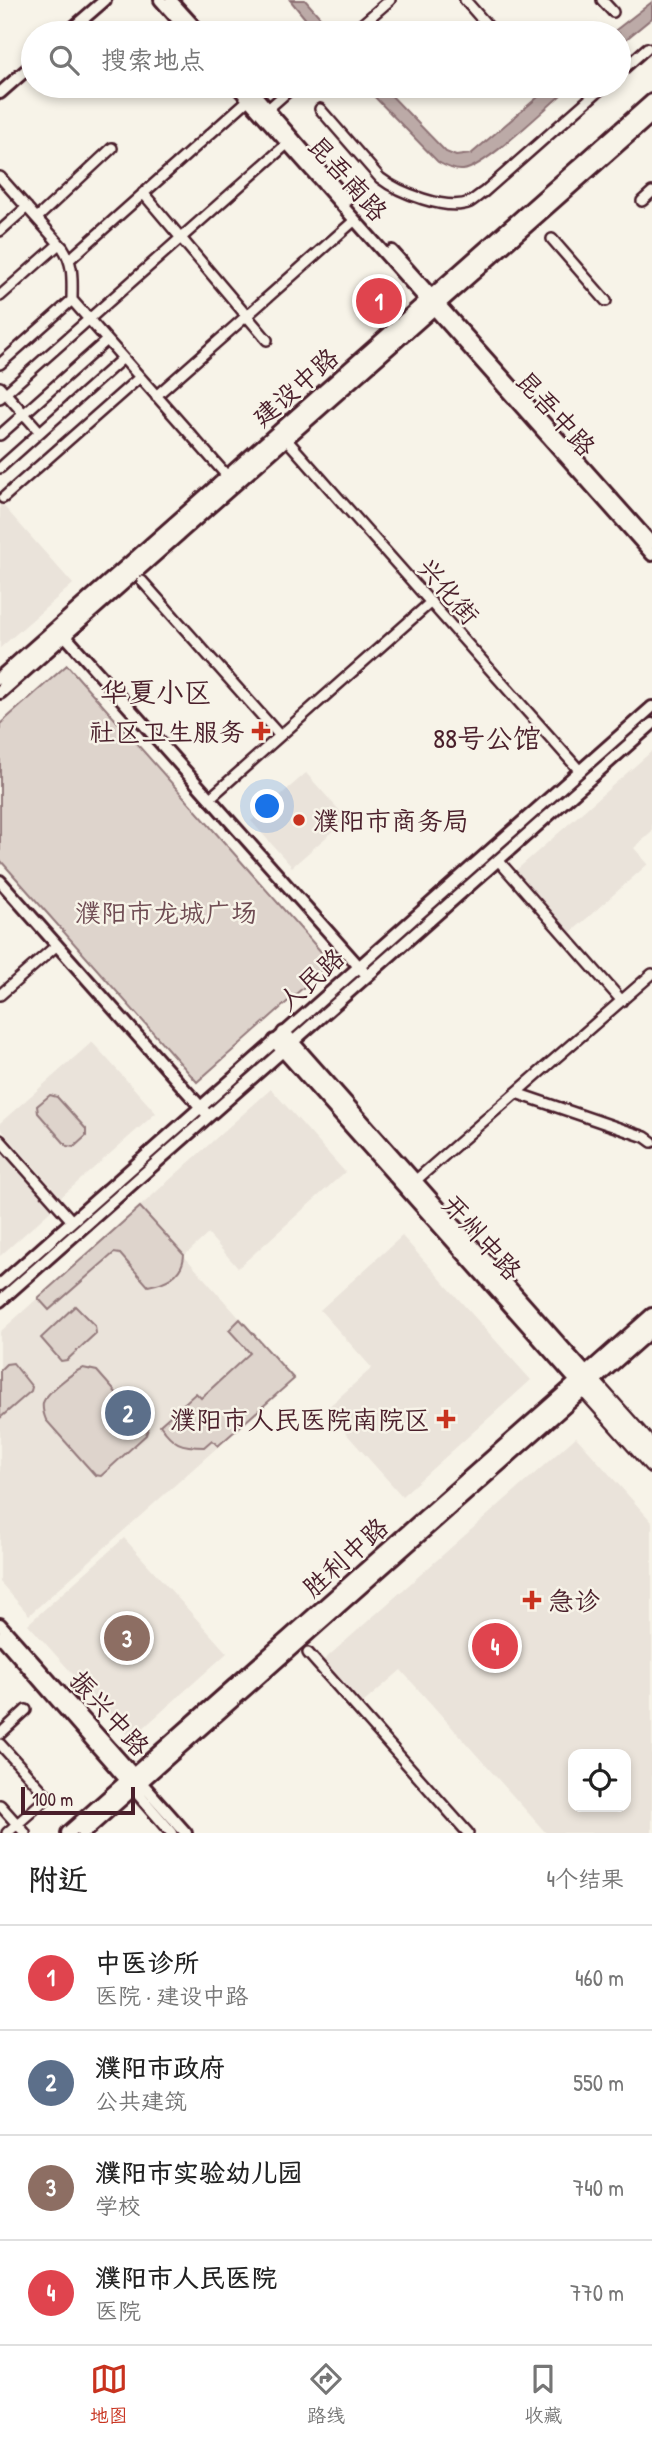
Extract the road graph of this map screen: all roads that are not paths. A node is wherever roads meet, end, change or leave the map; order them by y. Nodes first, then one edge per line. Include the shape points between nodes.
1 (105, 0) edge
2 (160, 0) edge
3 (172, 0) edge
4 (390, 0) edge
5 (602, 0) edge
6 (470, 2) edge
7 (613, 12) dead end
8 (81, 21) edge
9 (178, 21) edge
10 (190, 21) edge
11 (366, 21) edge
12 (485, 21) edge
13 (647, 48) dead end
14 (631, 62) edge
15 (21, 75) edge
16 (0, 93) edge
17 (258, 98) edge
18 (280, 98) edge
19 (590, 98) edge
20 (248, 100) joint
21 (652, 102) edge
22 (268, 109) junction
23 (320, 109) dead end
24 (652, 115) edge
25 (287, 144) junction
26 (112, 148) dead end
27 (0, 177) edge
28 (652, 192) edge
29 (144, 193) junction
30 (642, 201) dead end
31 (27, 207) junction
32 (37, 218) junction
33 (355, 220) junction
34 (0, 231) edge
35 (181, 238) junction
36 (552, 239) dead end
37 (59, 244) junction
38 (70, 259) junction
39 (0, 296) edge
40 (72, 300) junction
41 (606, 301) dead end
42 (433, 302) junction
43 (247, 316) junction
44 (90, 320) junction
45 (107, 340) junction
46 (267, 340) dead end
47 (2, 357) edge
48 (123, 358) junction
49 (140, 377) junction
50 (2, 393) edge
51 (156, 396) junction
52 (23, 414) junction
53 (40, 432) junction
54 (0, 435) edge
55 (286, 439) junction
56 (0, 468) edge
57 (228, 477) junction
58 (3, 498) dead end
59 (652, 543) edge
60 (652, 555) edge
61 (142, 581) dead end
62 (431, 602) junction
63 (61, 631) junction
64 (0, 678) edge
65 (0, 692) edge
66 (652, 708) edge
67 (652, 724) edge
68 (280, 736) junction
69 (580, 771) junction
70 (210, 798) junction
71 (498, 860) junction
72 (0, 881) edge
73 (57, 945) junction
74 (359, 967) junction
75 (652, 974) edge
76 (367, 976) junction
77 (0, 995) edge
78 (622, 1001) junction
79 (284, 1042) junction
80 (516, 1093) junction
81 (200, 1107) junction
82 (209, 1116) junction
83 (0, 1140) edge
84 (652, 1142) edge
85 (415, 1181) junction
86 (72, 1221) junction
87 (0, 1284) edge
88 (0, 1301) edge
89 (652, 1315) edge
90 (652, 1329) edge
91 (585, 1381) junction
92 (652, 1448) edge
93 (652, 1465) edge
94 (0, 1624) edge
95 (0, 1636) edge
96 (308, 1653) dead end
97 (26, 1710) dead end
98 (0, 1734) edge
99 (0, 1744) edge
100 (134, 1782) junction
101 (0, 1805) edge
102 (17, 1824) junction
103 (7, 1833) edge
104 (25, 1833) edge
105 (68, 1833) edge
106 (83, 1833) edge
107 (172, 1833) edge
108 (186, 1833) edge
109 (468, 1833) edge

1 - 8 street
2 - 9 street
3 - 10 street
4 - 11 street
5 - 7 street
6 - 12 street
13 - 14 street
15 - 16 street
17 - 22 street, 昆吾南路
18 - 22 street
19 - 23 street via 484,192 469,202 452,205 392,187
20 - 25 street, 昆吾南路
20 - 29 street
21 - 42 main road, 建设中路
22 - 42 street, 昆吾南路
24 - 42 main road, 建设中路
25 - 33 street, 昆吾南路
25 - 35 street
26 - 32 street
27 - 31 street
28 - 30 street
29 - 35 street
29 - 38 street
31 - 32 street
31 - 34 street
32 - 37 street
33 - 42 street, 昆吾南路
33 - 43 street
35 - 43 street
35 - 44 street
36 - 41 street
37 - 38 street
37 - 39 street
38 - 40 street
40 - 44 street
40 - 47 street
42 - 55 main road, 建设中路
42 - 57 main road, 建设中路
42 - 59 street, 昆吾中路
42 - 60 street, 昆吾中路
43 - 46 street
43 - 51 street
44 - 45 street
44 - 50 street
45 - 48 street
45 - 52 street
48 - 49 street
48 - 53 street
49 - 51 street
49 - 58 street
50 - 52 street
51 - 57 street
52 - 53 street
52 - 54 street
53 - 56 street
55 - 62 street, 兴化街
55 - 63 main road, 建设中路
57 - 63 main road, 建设中路
61 - 68 street
62 - 68 street
62 - 69 street, 兴化街
63 - 64 main road, 建设中路
63 - 65 main road, 建设中路
63 - 70 street
66 - 69 street, 人民路
67 - 71 street, 人民路
68 - 70 street
69 - 74 street, 人民路
70 - 74 street
71 - 76 street, 人民路
71 - 78 street
72 - 73 street
73 - 77 street
73 - 81 street
74 - 76 street
74 - 79 street, 人民路
75 - 78 street
76 - 79 street, 人民路
78 - 80 street
79 - 81 street, 人民路
79 - 82 street, 人民路
79 - 85 main road, 开州中路
79 - 91 main road, 开州中路
80 - 84 street
80 - 85 street
81 - 82 street
81 - 86 street, 人民路
82 - 88 street, 人民路
83 - 86 street
85 - 91 main road, 开州中路
86 - 87 street, 人民路
89 - 91 main road, 胜利中路
90 - 91 main road, 胜利中路
91 - 92 main road, 开州中路
91 - 93 main road, 开州中路
91 - 100 main road, 胜利中路
94 - 100 street, 振兴中路
95 - 100 street, 振兴中路
96 - 109 street
97 - 98 street
99 - 102 street via 48,1797
100 - 105 main road, 胜利中路
100 - 106 main road, 胜利中路
100 - 107 street, 振兴中路
100 - 108 street, 振兴中路
101 - 102 street
102 - 103 street
102 - 104 street

